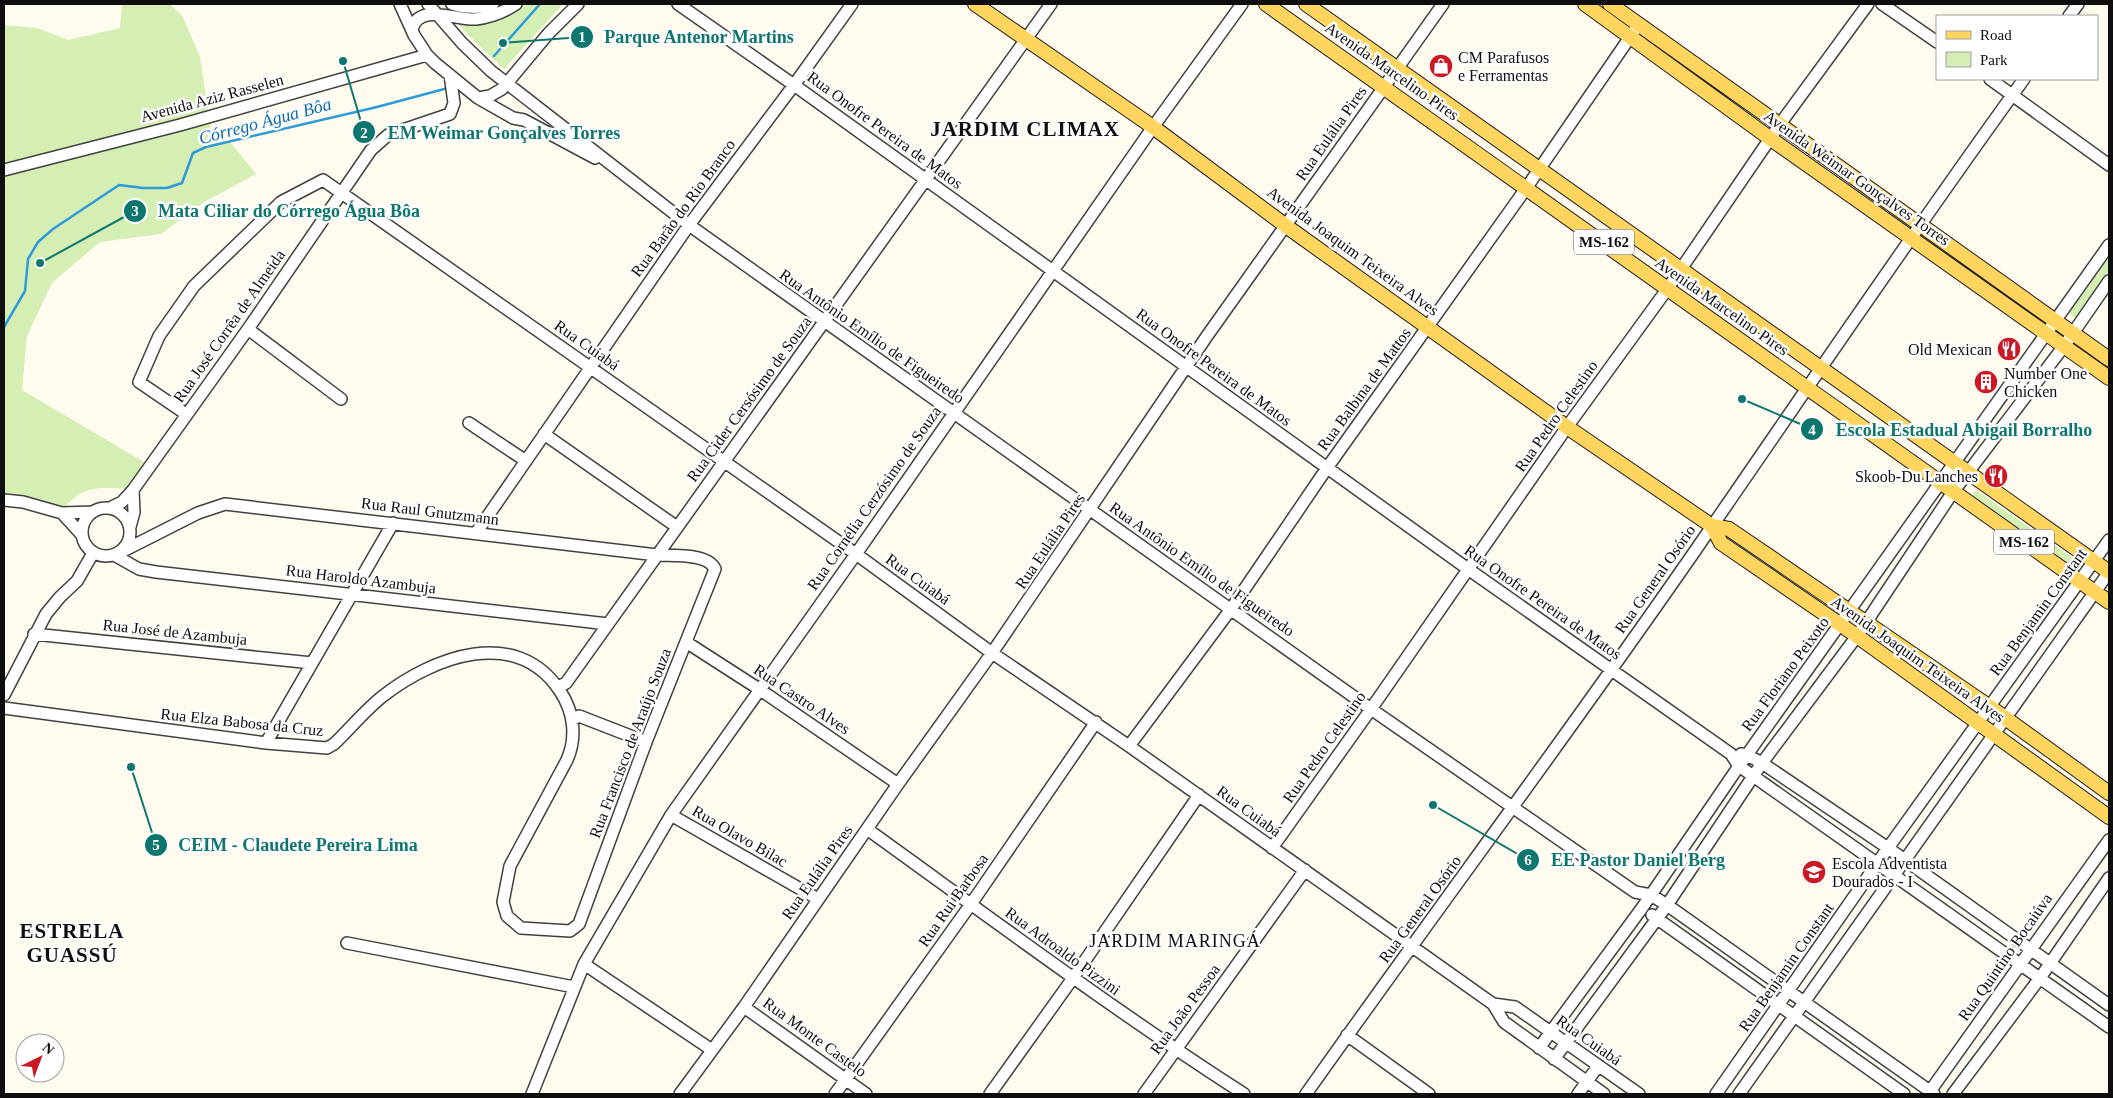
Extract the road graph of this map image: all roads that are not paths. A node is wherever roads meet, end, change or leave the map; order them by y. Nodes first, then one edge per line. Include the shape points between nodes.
1 (400, 4) edge
2 (428, 4) edge
3 (452, 4) edge
4 (493, 4) edge
5 (516, 4) edge
6 (578, 4) edge
7 (678, 4) edge
8 (852, 4) edge
9 (975, 4) edge
10 (1051, 4) edge
11 (1242, 4) edge
12 (1266, 4) edge
13 (1306, 4) edge
14 (1443, 4) edge
15 (1585, 4) edge
16 (1610, 4) edge
17 (1868, 4) edge
18 (1882, 4) edge
19 (2078, 4) edge
20 (437, 14) junction
21 (2070, 15) edge
22 (1639, 24) junction
23 (412, 29) junction
24 (1631, 36) junction
25 (1026, 39) junction
26 (1936, 41) edge
27 (427, 55) junction
28 (1397, 68) junction
29 (450, 75) junction
30 (1991, 80) edge
31 (2023, 80) edge
32 (508, 82) junction
33 (794, 85) junction
34 (1384, 87) junction
35 (2012, 94) junction
36 (478, 98) junction
37 (1780, 124) junction
38 (1153, 127) junction
39 (1771, 139) junction
40 (608, 163) junction
41 (2109, 165) edge
42 (1539, 169) junction
43 (4, 170) edge
44 (926, 179) junction
45 (1527, 187) junction
46 (342, 193) junction
47 (689, 225) junction
48 (1922, 225) junction
49 (1286, 226) junction
50 (1912, 239) junction
51 (2109, 245) edge
52 (1680, 268) junction
53 (1053, 271) junction
54 (2109, 281) edge
55 (1668, 288) junction
56 (824, 322) junction
57 (2056, 322) junction
58 (1429, 327) junction
59 (248, 329) junction
60 (2072, 334) junction
61 (2047, 335) junction
62 (2064, 346) junction
63 (2109, 359) edge
64 (590, 367) junction
65 (1186, 367) junction
66 (1820, 369) junction
67 (2109, 378) edge
68 (1807, 387) junction
69 (341, 399) dead end
70 (186, 414) junction
71 (954, 414) junction
72 (469, 423) dead end
73 (1567, 427) junction
74 (544, 434) junction
75 (526, 461) junction
76 (724, 461) junction
77 (1955, 463) junction
78 (1327, 468) junction
79 (1968, 472) junction
80 (1940, 482) junction
81 (134, 490) junction
82 (1953, 492) junction
83 (4, 500) edge
84 (110, 508) junction
85 (1090, 510) junction
86 (93, 512) junction
87 (62, 514) junction
88 (393, 523) junction
89 (1712, 526) junction
90 (677, 527) junction
91 (130, 530) junction
92 (476, 533) junction
93 (82, 534) junction
94 (150, 538) junction
95 (2109, 540) edge
96 (93, 553) junction
97 (116, 554) junction
98 (856, 554) junction
99 (657, 555) junction
100 (2094, 561) junction
101 (712, 563) joint
102 (1468, 570) junction
103 (2109, 572) edge
104 (2080, 581) junction
105 (2096, 592) junction
106 (350, 594) junction
107 (2109, 602) edge
108 (1231, 609) junction
109 (1850, 611) junction
110 (1866, 622) junction
111 (608, 624) junction
112 (1840, 625) junction
113 (34, 634) junction
114 (1857, 636) junction
115 (686, 642) junction
116 (992, 653) junction
117 (312, 663) junction
118 (1611, 669) junction
119 (558, 687) junction
120 (759, 689) junction
121 (4, 695) edge
122 (1990, 707) junction
123 (4, 708) edge
124 (1371, 709) junction
125 (2005, 719) junction
126 (572, 720) junction
127 (1096, 722) junction
128 (1979, 723) junction
129 (1995, 735) junction
130 (646, 742) junction
131 (266, 743) junction
132 (1130, 746) junction
133 (1731, 754) junction
134 (1747, 755) junction
135 (1762, 763) junction
136 (1739, 766) junction
137 (1754, 775) junction
138 (898, 784) junction
139 (2109, 793) edge
140 (1199, 795) junction
141 (1514, 807) junction
142 (671, 815) junction
143 (2109, 816) edge
144 (867, 829) junction
145 (2109, 840) edge
146 (1272, 848) junction
147 (1888, 848) junction
148 (1905, 860) junction
149 (1877, 864) junction
150 (1305, 870) junction
151 (1893, 876) junction
152 (2109, 878) edge
153 (1635, 892) junction
154 (1651, 894) junction
155 (818, 899) junction
156 (971, 904) junction
157 (1667, 904) junction
158 (1642, 908) junction
159 (1656, 919) junction
160 (570, 931) joint
161 (347, 943) dead end
162 (1413, 947) junction
163 (2030, 950) junction
164 (2049, 963) junction
165 (584, 964) junction
166 (2020, 964) junction
167 (1073, 978) junction
168 (2040, 978) junction
169 (574, 988) junction
170 (1790, 991) junction
171 (1804, 1001) junction
172 (1493, 1004) junction
173 (1779, 1005) junction
174 (2109, 1005) edge
175 (744, 1006) junction
176 (1794, 1015) junction
177 (2109, 1027) edge
178 (1551, 1033) junction
179 (1348, 1035) junction
180 (1565, 1043) junction
181 (1539, 1048) junction
182 (712, 1050) junction
183 (1175, 1050) junction
184 (1554, 1059) junction
185 (1598, 1066) junction
186 (846, 1080) junction
187 (1587, 1082) junction
188 (1931, 1093) edge
189 (532, 1094) edge
190 (680, 1094) edge
191 (835, 1094) edge
192 (866, 1094) edge
193 (990, 1094) edge
194 (1144, 1094) edge
195 (1244, 1094) edge
196 (1306, 1094) edge
197 (1429, 1094) edge
198 (1578, 1094) edge
199 (1604, 1094) edge
200 (1638, 1094) edge
201 (1716, 1094) edge
202 (1739, 1094) edge
203 (1904, 1094) edge
204 (1952, 1094) edge

1 - 23 street, Rua Antônio Emílio de Figueiredo
2 - 20 street, Rua Antônio Emílio de Figueiredo
3 - 4 street via 471,7
5 - 20 street via 505,12 474,19
6 - 32 street
7 - 33 street, Rua Onofre Pereira de Matos
8 - 33 street, Rua Barão do Rio Branco
9 - 25 main road, Avenida Joaquim Teixeira Alves
10 - 25 street, Rua Cider Cersósimo de Souza
11 - 38 street, Rua Cornélia Cerzósimo de Souza
12 - 34 main road, Avenida Marcelino Pires / MS-162
13 - 28 main road, Avenida Marcelino Pires / MS-162
14 - 28 street, Rua Eulália Pires
15 - 24 main road, Avenida Weimar Gonçalves Torres
16 - 22 main road, Avenida Weimar Gonçalves Torres
17 - 37 street, Rua Pedro Celestino
18 - 26 street
19 - 21 street
20 - 23 street via 424,15
20 - 32 street, Rua Antônio Emílio de Figueiredo via 462,43
22 - 24 street, Rua Balbina de Mattos
22 - 37 main road, Avenida Weimar Gonçalves Torres
23 - 27 street, Rua Antônio Emílio de Figueiredo
24 - 39 main road, Avenida Weimar Gonçalves Torres
24 - 42 street, Rua Balbina de Mattos
25 - 38 main road, Avenida Joaquim Teixeira Alves
25 - 44 street, Rua Cider Cersósimo de Souza
27 - 29 street, Rua Antônio Emílio de Figueiredo
27 - 43 street, Avenida Aziz Rasselen via 180,125
28 - 34 street, Rua Eulália Pires
28 - 42 main road, Avenida Marcelino Pires / MS-162
29 - 36 street, Rua Antônio Emílio de Figueiredo
29 - 46 street, Rua José Corrêa de Almeida via 454,103 450,114 388,135 371,150
30 - 35 street
31 - 35 street, Rua General Osório
32 - 36 street via 497,93
32 - 40 street, Rua Antônio Emílio de Figueiredo
33 - 44 street, Rua Onofre Pereira de Matos
33 - 47 street, Rua Barão do Rio Branco
34 - 45 main road, Avenida Marcelino Pires / MS-162
34 - 49 street, Rua Eulália Pires
35 - 41 street
35 - 48 street, Rua General Osório
36 - 40 street, Rua Antônio Emílio de Figueiredo via 584,154
37 - 39 street, Rua Pedro Celestino
37 - 48 main road, Avenida Weimar Gonçalves Torres
38 - 49 main road, Avenida Joaquim Teixeira Alves
38 - 53 street, Rua Cornélia Cerzósimo de Souza
39 - 50 main road, Avenida Weimar Gonçalves Torres
39 - 52 street, Rua Pedro Celestino
40 - 47 street, Rua Antônio Emílio de Figueiredo
42 - 45 street, Rua Balbina de Mattos
42 - 52 main road, Avenida Marcelino Pires / MS-162
44 - 53 street, Rua Onofre Pereira de Matos
44 - 56 street, Rua Cider Cersósimo de Souza
45 - 55 main road, Avenida Marcelino Pires / MS-162
45 - 58 street, Rua Balbina de Mattos
46 - 59 street, Rua José Corrêa de Almeida
46 - 64 street, Rua Cuiabá
46 - 70 street, Rua Cuiabá via 323,180 281,202 194,286 159,336 139,382
47 - 56 street, Rua Antônio Emílio de Figueiredo
47 - 64 street, Rua Barão do Rio Branco
48 - 50 street, Rua General Osório
48 - 57 main road, Avenida Weimar Gonçalves Torres
49 - 58 main road, Avenida Joaquim Teixeira Alves
49 - 65 street, Rua Eulália Pires
50 - 61 main road, Avenida Weimar Gonçalves Torres
50 - 66 street, Rua General Osório
51 - 57 street, Rua Floriano Peixoto
52 - 55 street, Rua Pedro Celestino
52 - 66 main road, Avenida Marcelino Pires / MS-162
53 - 65 street, Rua Onofre Pereira de Matos
53 - 71 street, Rua Cornélia Cerzósimo de Souza
54 - 60 street
55 - 68 main road, Avenida Marcelino Pires / MS-162
55 - 73 street, Rua Pedro Celestino
56 - 71 street, Rua Antônio Emílio de Figueiredo
56 - 76 street, Rua Cider Cersósimo de Souza
57 - 60 main road, Avenida Weimar Gonçalves Torres
57 - 61 street, Rua Floriano Peixoto
58 - 73 main road, Avenida Joaquim Teixeira Alves
58 - 78 street, Rua Balbina de Mattos
59 - 69 street
59 - 70 street, Rua José Corrêa de Almeida
60 - 62 street
60 - 63 main road, Avenida Weimar Gonçalves Torres
61 - 62 main road, Avenida Weimar Gonçalves Torres
61 - 77 street, Rua Floriano Peixoto
62 - 67 main road, Avenida Weimar Gonçalves Torres
62 - 79 street
64 - 74 street, Rua Barão do Rio Branco
64 - 76 street, Rua Cuiabá
65 - 78 street, Rua Onofre Pereira de Matos
65 - 85 street, Rua Eulália Pires
66 - 68 street, Rua General Osório
66 - 77 main road, Avenida Marcelino Pires / MS-162
68 - 80 main road, Avenida Marcelino Pires / MS-162
68 - 89 street, Rua General Osório
70 - 81 street, Rua José Corrêa de Almeida
71 - 85 street, Rua Antônio Emílio de Figueiredo
71 - 98 street, Rua Cornélia Cerzósimo de Souza
72 - 75 street
73 - 89 main road, Avenida Joaquim Teixeira Alves
73 - 102 street, Rua Pedro Celestino
74 - 75 street, Rua Barão do Rio Branco
74 - 90 street
75 - 92 street, Rua Barão do Rio Branco
76 - 90 street, Rua Cider Cersósimo de Souza
76 - 98 street, Rua Cuiabá
77 - 79 main road, Avenida Marcelino Pires / MS-162
77 - 80 street, Rua Floriano Peixoto
78 - 102 street, Rua Onofre Pereira de Matos
78 - 108 street, Rua Balbina de Mattos
79 - 82 street
79 - 100 main road, Avenida Marcelino Pires / MS-162
80 - 82 main road, Avenida Marcelino Pires / MS-162
80 - 109 street, Rua Floriano Peixoto
81 - 84 street, Rua José Corrêa de Almeida
81 - 91 street
82 - 104 main road, Avenida Marcelino Pires / MS-162
82 - 110 street
83 - 87 street via 23,502
84 - 86 street
84 - 91 street via 122,515
85 - 108 street, Rua Antônio Emílio de Figueiredo
85 - 116 street, Rua Eulália Pires
86 - 87 street
86 - 93 street via 84,522
87 - 93 street
88 - 92 street, Rua Raul Gnutzmann
88 - 94 street, Rua Raul Gnutzmann via 226,504 198,513
88 - 106 street
89 - 109 main road, Avenida Joaquim Teixeira Alves via 1729,529
89 - 112 main road, Avenida Joaquim Teixeira Alves via 1721,543
89 - 118 street, Rua General Osório
90 - 99 street, Rua Cider Cersósimo de Souza
91 - 94 street
91 - 97 street via 127,544
92 - 99 street, Rua Raul Gnutzmann
93 - 96 street via 87,548
94 - 97 street, Rua Raul Gnutzmann
95 - 100 street, Rua Benjamin Constant
96 - 97 street via 104,556
96 - 113 street via 77,581 60,596
97 - 106 street, Rua Haroldo Azambuja via 139,569
98 - 116 street, Rua Cuiabá
98 - 120 street, Rua Cornélia Cerzósimo de Souza
99 - 101 street, Rua Raul Gnutzmann via 705,559
99 - 111 street, Rua Cider Cersósimo de Souza
100 - 103 main road, Avenida Marcelino Pires / MS-162
100 - 104 street, Rua Benjamin Constant
101 - 115 street, Rua Francisco de Araújo Souza via 715,569
102 - 118 street, Rua Onofre Pereira de Matos
102 - 124 street, Rua Pedro Celestino
103 - 105 street, Rua Benjamin Constant
104 - 105 main road, Avenida Marcelino Pires / MS-162
104 - 122 street, Rua Benjamin Constant
105 - 107 main road, Avenida Marcelino Pires / MS-162
105 - 125 street, Rua Benjamin Constant
106 - 111 street, Rua Haroldo Azambuja
106 - 117 street
108 - 124 street, Rua Antônio Emílio de Figueiredo
108 - 132 street, Rua Balbina de Mattos
109 - 110 main road, Avenida Joaquim Teixeira Alves
109 - 112 street, Rua Floriano Peixoto
110 - 114 street
110 - 122 main road, Avenida Joaquim Teixeira Alves
111 - 119 street, Rua Cider Cersósimo de Souza via 566,683
112 - 114 main road, Avenida Joaquim Teixeira Alves
112 - 134 street, Rua Floriano Peixoto
113 - 117 street, Rua José de Azambuja
113 - 121 street
114 - 128 main road, Avenida Joaquim Teixeira Alves
114 - 135 street
115 - 120 street, Rua Castro Alves
115 - 130 street, Rua Francisco de Araújo Souza
116 - 127 street, Rua Cuiabá
116 - 138 street, Rua Eulália Pires
117 - 131 street
118 - 133 street, Rua Onofre Pereira de Matos
118 - 141 street, Rua General Osório
119 - 126 street, Rua Elza Babosa da Cruz
119 - 131 street, Rua Elza Babosa da Cruz via 543,671 524,659 495,654 461,656 438,664 388,693 327,748
120 - 138 street, Rua Castro Alves
120 - 142 street, Rua Cornélia Cerzósimo de Souza
122 - 125 main road, Avenida Joaquim Teixeira Alves
122 - 128 street, Rua Benjamin Constant
123 - 131 street, Rua Elza Babosa da Cruz
124 - 141 street, Rua Antônio Emílio de Figueiredo
124 - 146 street, Rua Pedro Celestino
125 - 129 street, Rua Benjamin Constant
125 - 139 main road, Avenida Joaquim Teixeira Alves
126 - 130 street via 579,716
126 - 160 street, Rua Elza Babosa da Cruz via 574,734 570,754 510,866 504,897 504,907 510,920 521,928
127 - 132 street, Rua Cuiabá
127 - 156 street, Rua Rui Barbosa
128 - 129 main road, Avenida Joaquim Teixeira Alves
128 - 147 street, Rua Benjamin Constant
129 - 143 main road, Avenida Joaquim Teixeira Alves
129 - 148 street, Rua Benjamin Constant
130 - 160 street, Rua Francisco de Araújo Souza via 579,924
132 - 140 street, Rua Cuiabá
133 - 134 street
133 - 136 street, Rua Onofre Pereira de Matos
134 - 135 street
134 - 136 street, Rua Floriano Peixoto
135 - 137 street
135 - 147 street
136 - 137 street, Rua Onofre Pereira de Matos
136 - 154 street, Rua Floriano Peixoto
137 - 149 street, Rua Onofre Pereira de Matos
137 - 157 street
138 - 144 street, Rua Eulália Pires
140 - 146 street, Rua Cuiabá
140 - 167 street
141 - 153 street, Rua Antônio Emílio de Figueiredo
141 - 162 street, Rua General Osório
142 - 155 street, Rua Olavo Bilac
142 - 165 street, Rua Cornélia Cerzósimo de Souza
144 - 155 street, Rua Eulália Pires
144 - 156 street, Rua Adroaldo Pizzini
145 - 163 street, Rua Quintino Bocaiúva
146 - 150 street, Rua Cuiabá
147 - 148 street
147 - 149 street, Rua Benjamin Constant
148 - 151 street, Rua Benjamin Constant
148 - 163 street
149 - 151 street, Rua Onofre Pereira de Matos
149 - 170 street, Rua Benjamin Constant
150 - 162 street, Rua Cuiabá
150 - 183 street, Rua João Pessoa
151 - 166 street, Rua Onofre Pereira de Matos
151 - 171 street, Rua Benjamin Constant
152 - 164 street
153 - 154 street, Rua Antônio Emílio de Figueiredo
153 - 158 street
154 - 157 street, Rua Antônio Emílio de Figueiredo
154 - 158 street, Rua Floriano Peixoto
155 - 175 street, Rua Eulália Pires
156 - 167 street, Rua Adroaldo Pizzini
156 - 186 street, Rua Rui Barbosa
157 - 159 street
157 - 170 street, Rua Antônio Emílio de Figueiredo
158 - 159 street
158 - 178 street, Rua Floriano Peixoto
159 - 173 street
159 - 180 street
161 - 169 street
162 - 172 street, Rua Cuiabá
162 - 179 street, Rua General Osório
163 - 164 street
163 - 166 street, Rua Quintino Bocaiúva
164 - 168 street
164 - 174 street
165 - 169 street, Rua Cornélia Cerzósimo de Souza
165 - 182 street
166 - 168 street, Rua Onofre Pereira de Matos
166 - 188 street, Rua Quintino Bocaiúva
167 - 183 street, Rua Adroaldo Pizzini
167 - 193 street
168 - 177 street, Rua Onofre Pereira de Matos
168 - 204 street
169 - 189 street, Rua Cornélia Cerzósimo de Souza
170 - 171 street, Rua Antônio Emílio de Figueiredo
170 - 173 street, Rua Benjamin Constant
171 - 176 street, Rua Benjamin Constant
171 - 188 street, Rua Antônio Emílio de Figueiredo
172 - 178 street, Rua Cuiabá via 1515,1007
172 - 181 street, Rua Cuiabá via 1504,1022
173 - 176 street
173 - 201 street, Rua Benjamin Constant
175 - 182 street, Rua Eulália Pires
175 - 186 street, Rua Monte Castelo
176 - 202 street, Rua Benjamin Constant
176 - 203 street
178 - 180 street, Rua Cuiabá
178 - 181 street, Rua Floriano Peixoto
179 - 196 street, Rua General Osório
179 - 197 street
180 - 184 street
180 - 185 street, Rua Cuiabá
181 - 184 street, Rua Cuiabá
182 - 190 street, Rua Eulália Pires
183 - 194 street, Rua João Pessoa
183 - 195 street, Rua Adroaldo Pizzini
184 - 187 street, Rua Cuiabá
185 - 187 street
185 - 200 street, Rua Cuiabá
186 - 191 street, Rua Rui Barbosa
186 - 192 street, Rua Monte Castelo
187 - 198 street
187 - 199 street, Rua Cuiabá

